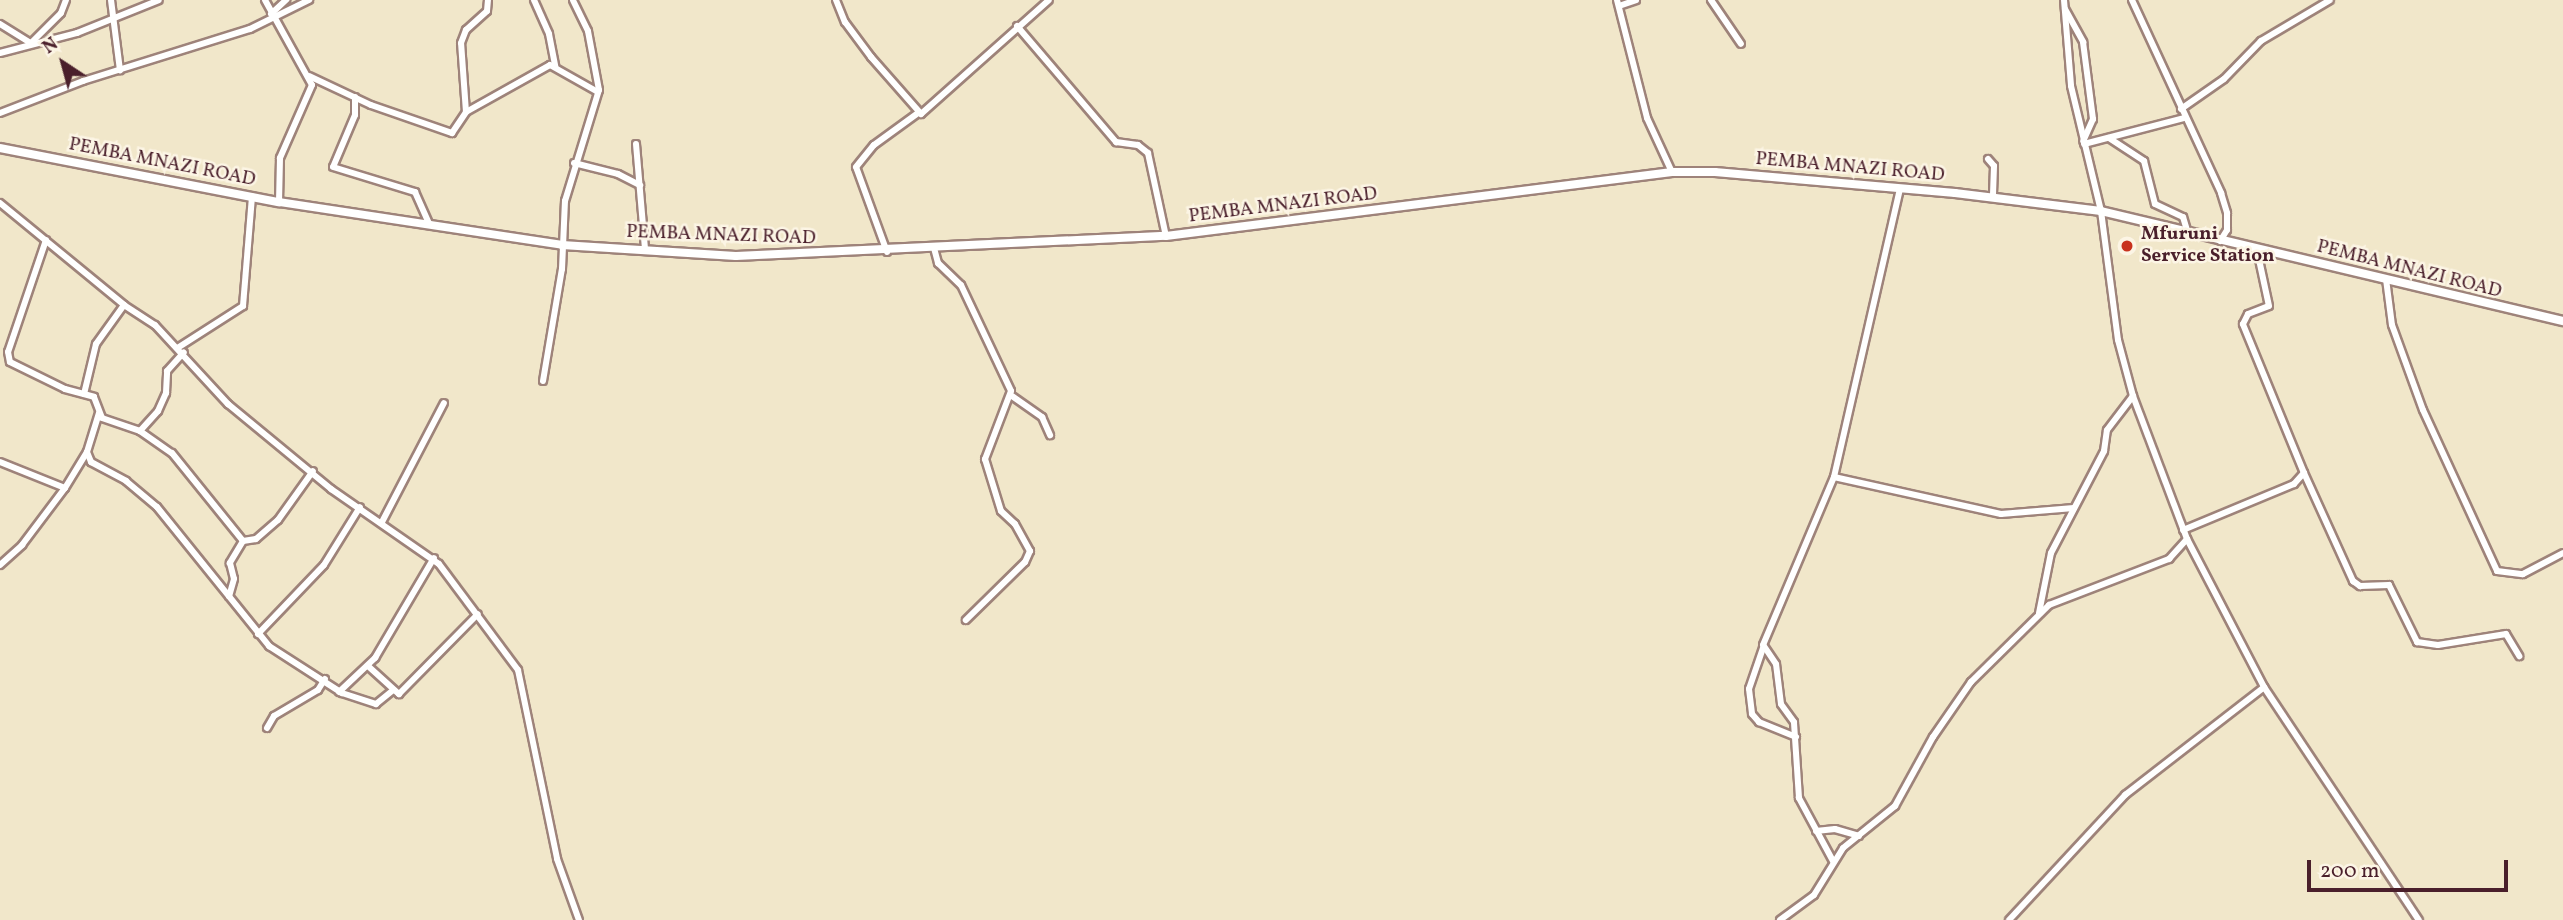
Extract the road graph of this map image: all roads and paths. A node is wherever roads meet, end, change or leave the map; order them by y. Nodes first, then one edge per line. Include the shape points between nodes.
1 (66, 0) edge
2 (111, 0) edge
3 (159, 0) edge
4 (265, 0) edge
5 (286, 0) edge
6 (309, 0) edge
7 (488, 0) edge
8 (534, 0) edge
9 (573, 0) edge
10 (836, 0) edge
11 (1049, 0) edge
12 (1636, 0) edge
13 (1712, 0) edge
14 (2133, 0) edge
15 (2330, 0) edge
16 (1618, 3) edge
17 (2064, 4) edge
18 (272, 16) junction
19 (110, 17) junction
20 (0, 24) edge
21 (1017, 26) junction
22 (31, 43) junction
23 (1741, 44) dead end
24 (0, 54) edge
25 (555, 66) junction
26 (120, 70) junction
27 (309, 76) junction
28 (598, 92) junction
29 (355, 97) junction
30 (2181, 108) junction
31 (466, 112) junction
32 (0, 113) edge
33 (918, 113) junction
34 (2184, 118) junction
35 (2109, 138) junction
36 (2083, 142) junction
37 (636, 144) dead end
38 (0, 148) edge
39 (1988, 159) dead end
40 (574, 163) junction
41 (1672, 172) junction
42 (640, 185) junction
43 (1900, 189) junction
44 (252, 196) junction
45 (1993, 198) junction
46 (279, 202) junction
47 (0, 204) edge
48 (2101, 211) junction
49 (429, 224) junction
50 (2188, 233) junction
51 (1166, 236) junction
52 (46, 240) junction
53 (2220, 241) junction
54 (562, 245) junction
55 (934, 248) junction
56 (645, 250) junction
57 (2257, 250) junction
58 (887, 252) junction
59 (2386, 279) junction
60 (124, 305) junction
61 (2563, 321) edge
62 (181, 349) junction
63 (543, 380) dead end
64 (84, 394) junction
65 (1012, 396) junction
66 (2133, 396) junction
67 (444, 403) dead end
68 (99, 413) junction
69 (140, 431) junction
70 (1050, 435) dead end
71 (87, 452) junction
72 (0, 461) edge
73 (313, 471) junction
74 (2304, 473) junction
75 (1833, 477) junction
76 (65, 488) junction
77 (360, 507) junction
78 (2074, 508) junction
79 (382, 522) junction
80 (2183, 530) junction
81 (2186, 539) junction
82 (243, 541) junction
83 (2563, 554) edge
84 (434, 558) junction
85 (0, 565) edge
86 (229, 596) junction
87 (2039, 613) junction
88 (478, 614) junction
89 (966, 620) dead end
90 (258, 634) junction
91 (1763, 648) junction
92 (2519, 656) dead end
93 (368, 666) junction
94 (326, 679) junction
95 (2264, 687) junction
96 (392, 691) junction
97 (339, 692) junction
98 (267, 728) dead end
99 (1796, 738) junction
100 (1816, 831) junction
101 (1859, 836) junction
102 (1833, 861) junction
103 (579, 920) edge
104 (1780, 920) edge
105 (2009, 920) edge
106 (2419, 920) edge

1 - 22 street via 61,13
2 - 19 street
3 - 19 street
4 - 18 street
5 - 18 street
6 - 18 street
7 - 31 street via 486,11 466,30 461,43
8 - 25 street via 550,34
9 - 28 street via 588,31
10 - 33 street via 845,22
11 - 21 street
12 - 16 street
13 - 23 street
14 - 30 street
15 - 30 street via 2261,41 2224,79
16 - 41 street via 1647,118
17 - 36 street via 2071,86
17 - 36 street via 2083,42 2093,119
18 - 26 street
18 - 27 street
19 - 22 street via 77,33
19 - 26 street
20 - 22 street
21 - 33 street
21 - 51 street via 1116,142 1138,145 1148,153
22 - 24 street
25 - 28 street
25 - 31 street via 530,73
26 - 32 street
27 - 29 street
27 - 46 street via 311,93 279,158
28 - 40 street
29 - 31 street via 445,133 454,132
29 - 49 street via 356,110 333,167 415,192
30 - 34 street
33 - 58 street via 874,145 856,167
34 - 35 street
34 - 53 street via 2227,213 2227,230
35 - 36 street
35 - 50 street via 2144,161 2155,204 2183,217
36 - 48 street
37 - 42 street
38 - 44 main road, PEMBA MNAZI ROAD
39 - 45 street via 1994,166
40 - 42 street
40 - 54 street
41 - 43 main road, PEMBA MNAZI ROAD
41 - 51 main road, PEMBA MNAZI ROAD
42 - 56 street
43 - 45 main road, PEMBA MNAZI ROAD
43 - 75 street
44 - 46 main road, PEMBA MNAZI ROAD
44 - 62 street via 243,306
45 - 48 main road, PEMBA MNAZI ROAD
46 - 49 main road, PEMBA MNAZI ROAD
47 - 52 street
48 - 50 main road, PEMBA MNAZI ROAD
48 - 66 street via 2118,340
49 - 54 main road, PEMBA MNAZI ROAD
50 - 53 main road, PEMBA MNAZI ROAD
51 - 55 main road, PEMBA MNAZI ROAD
52 - 60 street
52 - 64 street via 8,358 65,389
53 - 57 main road, PEMBA MNAZI ROAD
54 - 56 main road, PEMBA MNAZI ROAD
54 - 63 street via 559,294
55 - 58 main road, PEMBA MNAZI ROAD
55 - 65 street via 938,263 961,285
56 - 58 main road, PEMBA MNAZI ROAD via 736,256
57 - 59 main road, PEMBA MNAZI ROAD
57 - 74 street via 2269,306 2248,314 2243,324
59 - 61 main road, PEMBA MNAZI ROAD
59 - 83 street via 2392,325 2419,401 2497,571 2523,574
60 - 62 street via 149,319
60 - 64 street via 96,344
62 - 69 street via 167,371 166,393 158,411
62 - 73 street via 228,404
64 - 68 street via 94,397
65 - 70 street via 1042,418
65 - 89 street via 985,459 1001,511 1015,524 1030,554
66 - 78 street via 2107,430 2104,451
66 - 80 street
67 - 79 street
68 - 69 street via 107,421
68 - 71 street
69 - 82 street via 172,453
71 - 76 street
71 - 86 street via 94,464 126,481 158,507
72 - 76 street
73 - 77 street
73 - 82 street via 278,520 256,539
74 - 80 street via 2294,484
74 - 92 street via 2353,581 2360,586 2389,585 2417,642 2438,645 2506,634
75 - 78 street via 2001,514
75 - 91 street
76 - 85 street via 22,545
77 - 79 street
77 - 90 street via 324,565
78 - 87 street via 2051,553
79 - 84 street
80 - 81 street
81 - 87 street via 2169,559 2113,583 2059,597
81 - 95 street
82 - 86 street via 230,563 234,579
84 - 88 street
84 - 93 street
86 - 90 street
87 - 101 street via 1971,682 1933,737 1904,795 1887,816
88 - 96 street via 399,694
88 - 103 street via 518,670 557,859
90 - 94 street via 276,651
91 - 99 street via 1776,664 1780,699 1793,718
91 - 99 street via 1749,689 1749,707 1759,722
93 - 96 street
93 - 97 street
94 - 97 street
94 - 98 street via 318,690 274,716
95 - 105 street via 2125,795
95 - 106 street
96 - 97 street via 376,704
99 - 100 street via 1799,798
100 - 101 street
100 - 102 street
101 - 102 street
102 - 104 street via 1814,895

